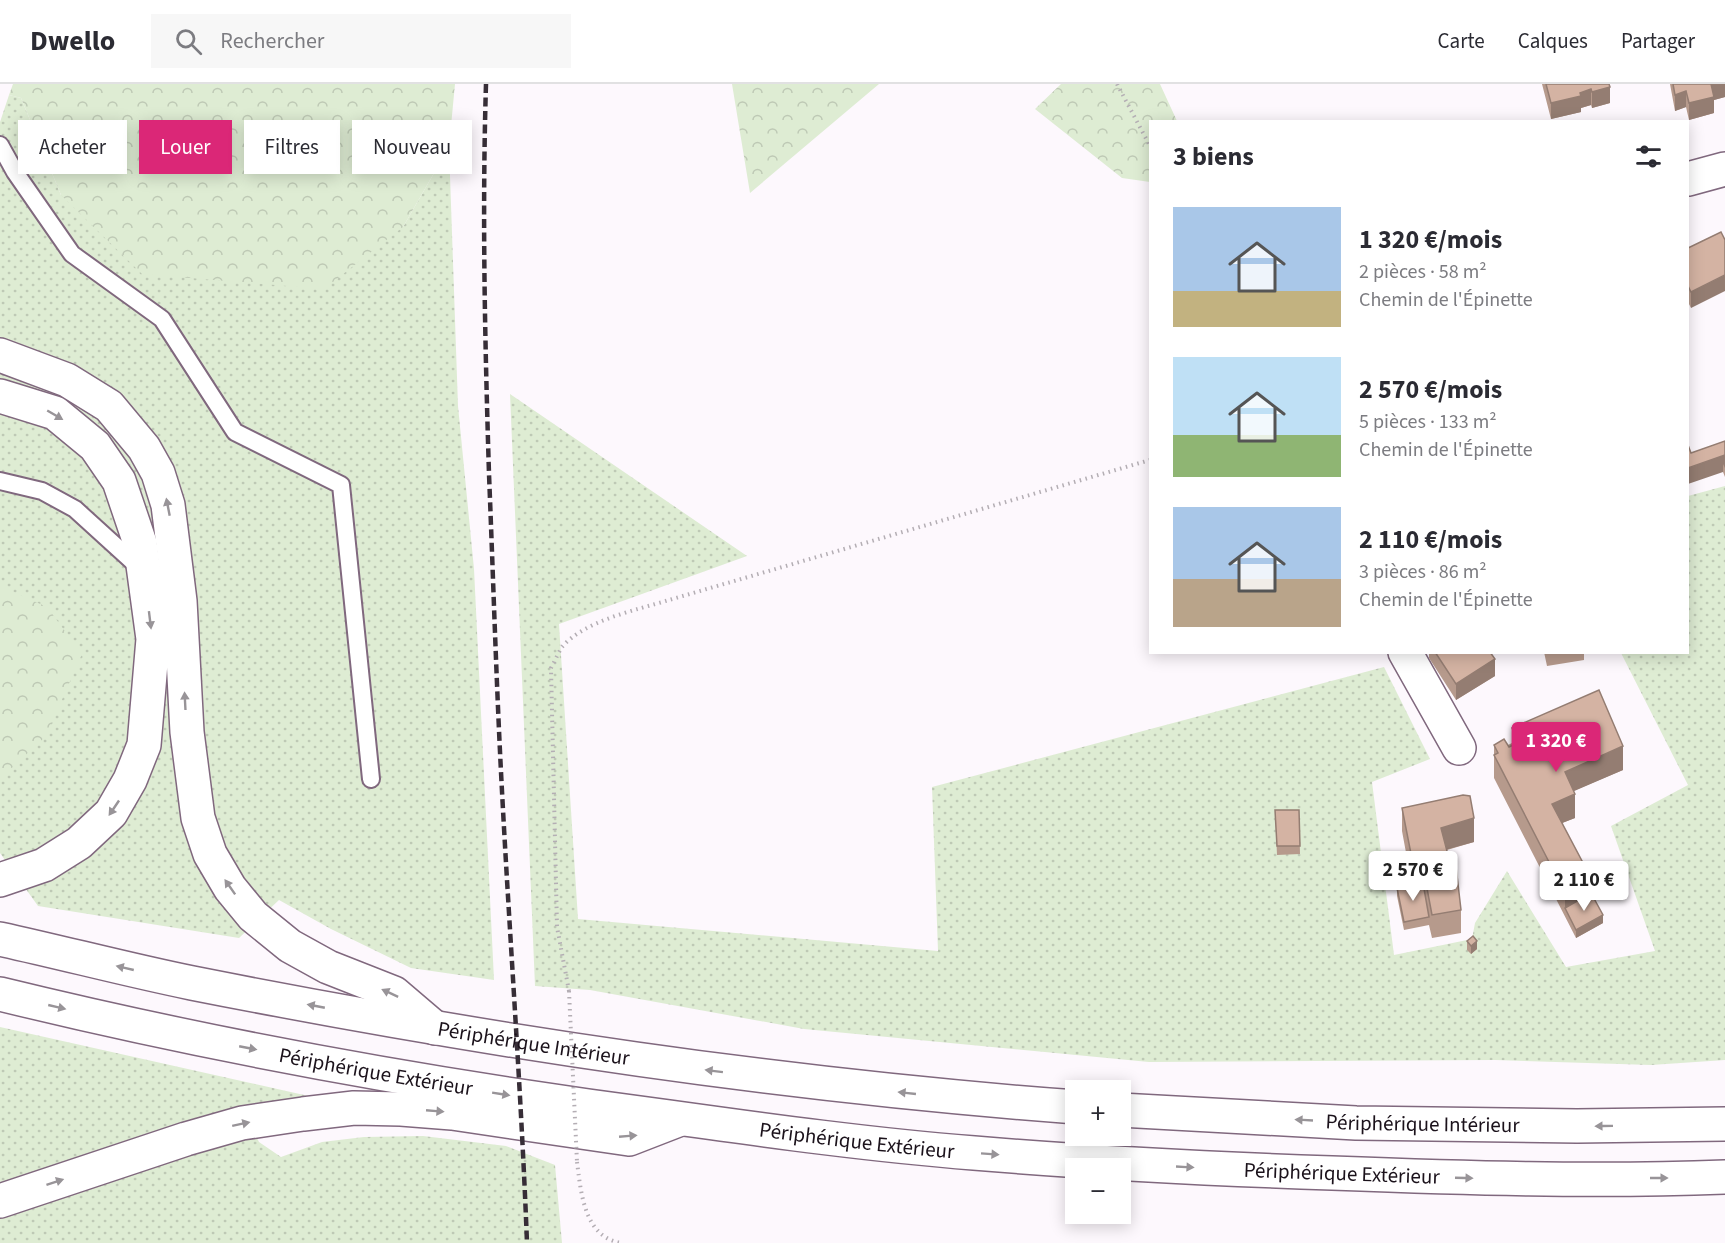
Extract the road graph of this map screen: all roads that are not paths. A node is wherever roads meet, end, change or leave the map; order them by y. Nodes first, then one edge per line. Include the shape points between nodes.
1 (0, 145) edge
2 (1725, 169) edge
3 (1689, 179) edge
4 (0, 355) edge
5 (0, 396) edge
6 (0, 481) edge
7 (144, 572) junction
8 (1406, 654) edge
9 (1459, 748) dead end
10 (371, 779) dead end
11 (0, 880) edge
12 (0, 939) edge
13 (0, 994) edge
14 (436, 1029) junction
15 (1065, 1106) edge
16 (1131, 1111) edge
17 (682, 1119) junction
18 (1725, 1124) edge
19 (1725, 1177) edge
20 (0, 1201) edge

1 - 10 lane via 72,254 162,319 235,432 341,485
2 - 3 main road
14 -> 4 main road via 394,993 328,967 290,946 254,916 230,888 210,854 198,818 187,732 178,590 168,505 158,473 144,448 109,406 67,380
5 -> 7 main road via 55,413 95,446 119,481 140,543
6 - 7 lane via 42,491 75,508
7 -> 11 main road via 153,639 144,745 130,780 111,813 79,843 44,865
8 - 9 main road
14 -> 12 main road, Périphérique Intérieur via 190,982
13 -> 17 main road, Périphérique Extérieur via 327,1064
15 -> 14 main road, Périphérique Intérieur via 735,1073
18 -> 16 main road, Périphérique Intérieur via 1356,1123
17 -> 19 main road, Périphérique Extérieur via 971,1153 1231,1170 1488,1178
20 -> 17 main road via 186,1139 242,1123 303,1114 354,1108 412,1109 629,1139

